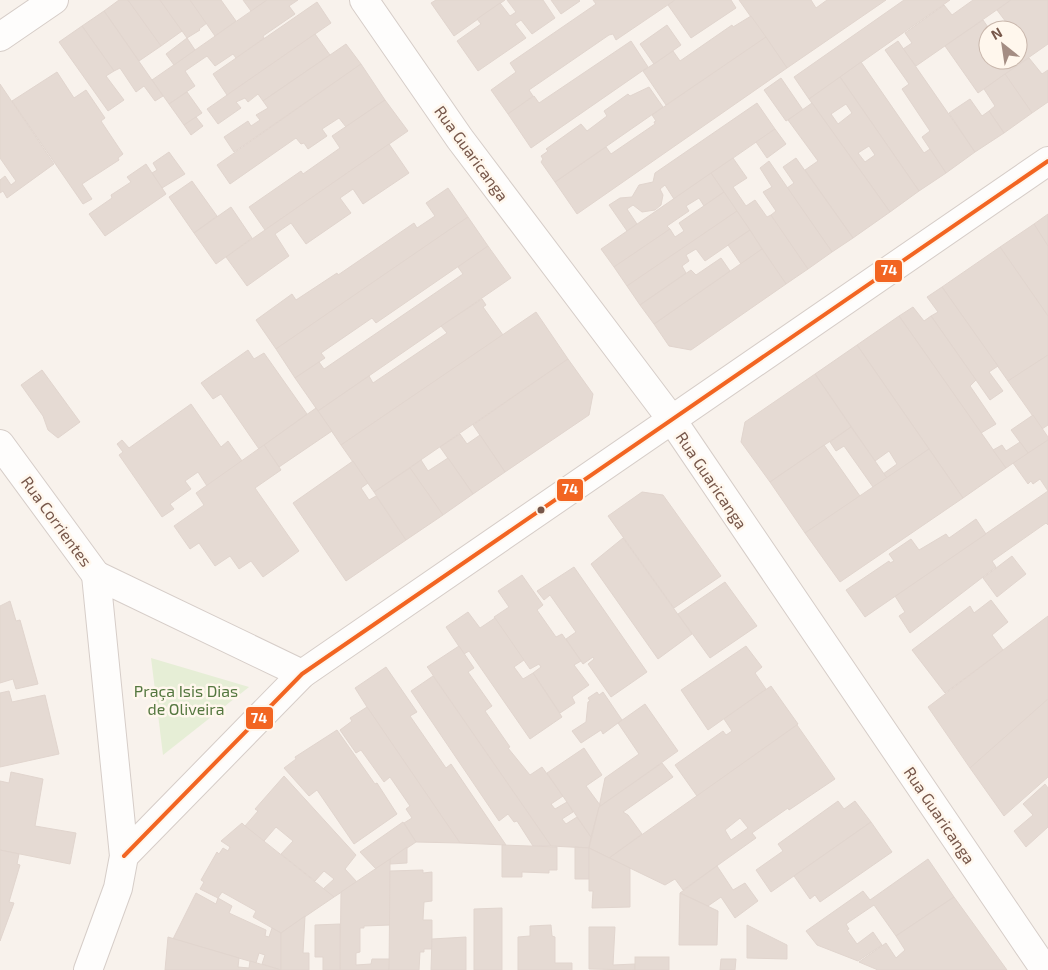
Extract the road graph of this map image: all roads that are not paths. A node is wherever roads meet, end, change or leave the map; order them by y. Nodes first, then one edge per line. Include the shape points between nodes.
1 (54, 0) edge
2 (364, 0) edge
3 (0, 37) edge
4 (1048, 161) edge
5 (672, 420) junction
6 (0, 444) edge
7 (96, 575) junction
8 (302, 674) junction
9 (124, 856) junction
10 (88, 970) edge
11 (1045, 970) edge

1 - 3 street
2 - 5 street, Rua Guaricanga via 460,139
4 - 5 street
5 - 8 street
5 - 11 street, Rua Guaricanga
6 - 7 street, Rua Corrientes
7 - 8 street
7 - 9 street
8 - 9 street
9 - 10 street via 118,888

